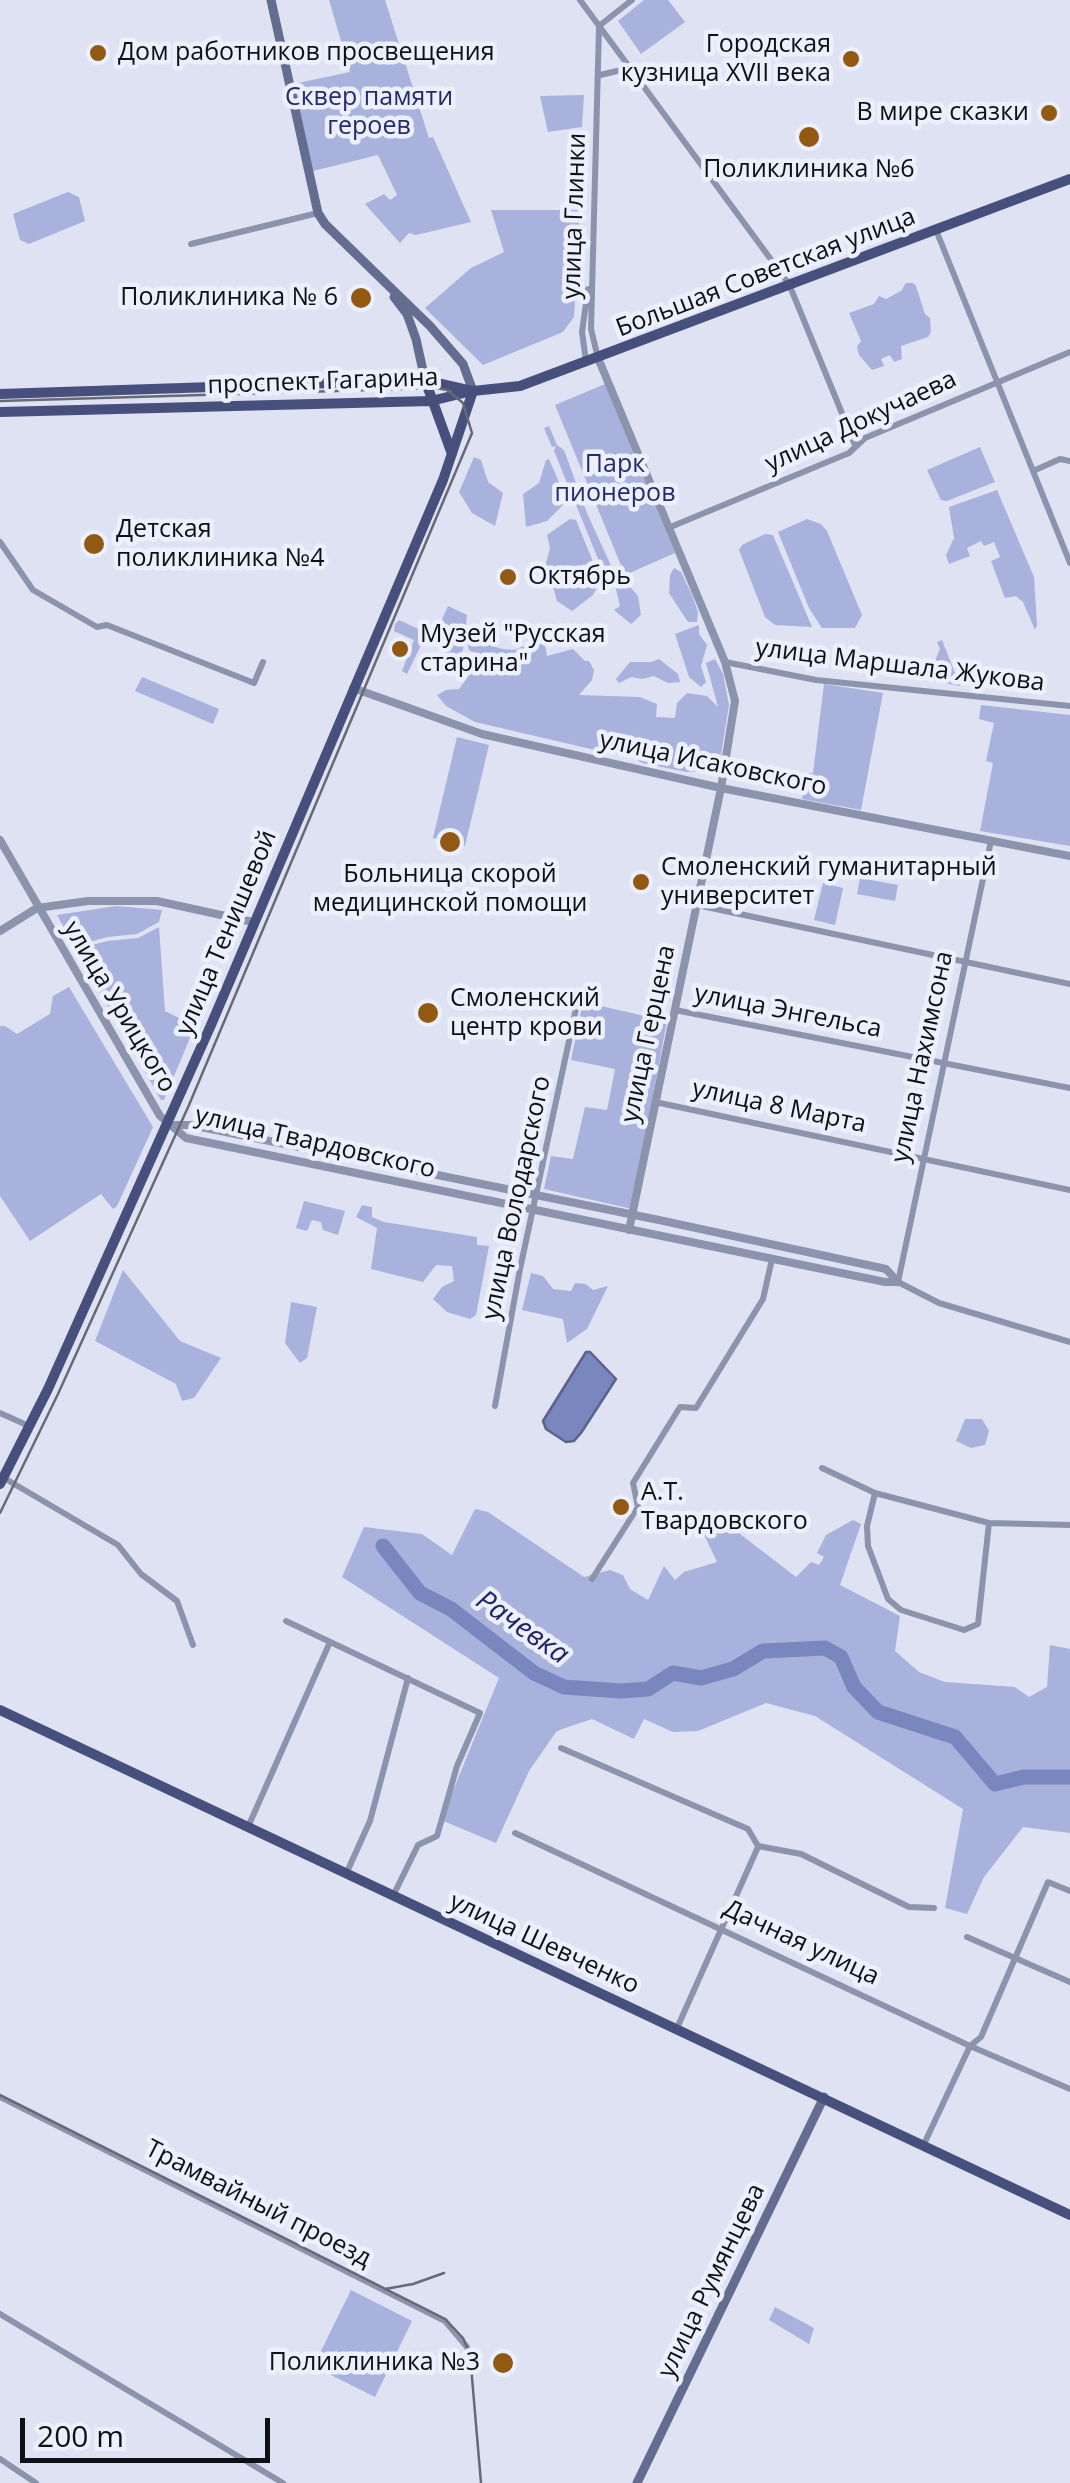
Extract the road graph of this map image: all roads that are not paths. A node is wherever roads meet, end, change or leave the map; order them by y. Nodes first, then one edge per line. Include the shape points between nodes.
1 (272, 0) edge
2 (580, 0) edge
3 (632, 0) edge
4 (599, 26) junction
5 (620, 54) junction
6 (600, 60) junction
7 (630, 68) junction
8 (612, 72) junction
9 (600, 75) junction
10 (1070, 178) edge
11 (318, 212) junction
12 (936, 230) junction
13 (191, 244) dead end
14 (374, 271) junction
15 (789, 284) junction
16 (1070, 352) edge
17 (592, 360) junction
18 (424, 380) junction
19 (997, 382) junction
20 (473, 391) junction
21 (0, 394) edge
22 (431, 401) junction
23 (0, 412) edge
24 (855, 445) junction
25 (452, 455) junction
26 (1070, 461) edge
27 (1033, 471) junction
28 (668, 528) junction
29 (0, 542) edge
30 (1070, 563) edge
31 (264, 662) dead end
32 (725, 662) junction
33 (354, 688) junction
34 (1070, 706) edge
35 (721, 788) junction
36 (0, 840) edge
37 (991, 841) junction
38 (1070, 856) edge
39 (697, 905) junction
40 (38, 908) junction
41 (253, 922) junction
42 (0, 930) edge
43 (963, 964) junction
44 (1070, 984) edge
45 (578, 999) dead end
46 (675, 1010) junction
47 (943, 1062) junction
48 (1070, 1088) edge
49 (655, 1102) junction
50 (167, 1125) junction
51 (923, 1157) junction
52 (380, 1164) junction
53 (376, 1178) junction
54 (1070, 1190) edge
55 (537, 1194) junction
56 (532, 1211) junction
57 (633, 1215) junction
58 (629, 1230) junction
59 (772, 1259) junction
60 (898, 1282) junction
61 (1070, 1342) edge
62 (496, 1406) dead end
63 (0, 1412) edge
64 (29, 1426) junction
65 (822, 1468) dead end
66 (2, 1481) edge
67 (875, 1493) junction
68 (989, 1523) junction
69 (1070, 1525) edge
70 (592, 1579) dead end
71 (286, 1621) dead end
72 (330, 1642) junction
73 (193, 1645) dead end
74 (408, 1678) junction
75 (0, 1710) edge
76 (560, 1748) dead end
77 (247, 1828) junction
78 (515, 1833) dead end
79 (758, 1846) junction
80 (346, 1874) junction
81 (1070, 1891) edge
82 (393, 1896) junction
83 (934, 1908) dead end
84 (723, 1928) junction
85 (967, 1938) dead end
86 (1016, 1958) junction
87 (1070, 1982) edge
88 (678, 2028) junction
89 (970, 2046) junction
90 (1070, 2089) edge
91 (824, 2096) junction
92 (0, 2097) edge
93 (924, 2144) junction
94 (1070, 2215) edge
95 (0, 2314) edge
96 (473, 2370) dead end
97 (0, 2459) edge
98 (36, 2483) edge
99 (283, 2483) edge
100 (637, 2483) edge

1 - 11 main road
2 - 4 street
3 - 4 street
4 - 5 street
4 - 6 street, улица Глинки
5 - 6 street via 608,49
5 - 7 street
5 - 8 street via 622,64
6 - 8 street
6 - 9 street, улица Глинки
7 - 8 street
7 - 15 street
8 - 9 street
9 - 17 street, улица Глинки
10 - 12 main road, Большая Советская улица
11 - 13 street
11 - 14 main road
12 - 15 main road, Большая Советская улица
12 - 19 street
14 - 18 main road via 407,314
14 - 20 main road via 463,364
15 - 17 main road, Большая Советская улица
15 - 24 street
16 - 19 street, улица Докучаева
17 - 20 main road, Большая Советская улица via 520,386
17 - 28 street, улица Герцена
18 - 20 main road, проспект Гагарина
18 - 21 main road, проспект Гагарина
18 - 22 main road
19 - 24 street, улица Докучаева
19 - 27 street
20 - 22 main road, проспект Гагарина
20 - 25 main road, улица Тенишевой
22 - 23 main road, проспект Гагарина
22 - 25 main road
24 - 28 street, улица Докучаева
25 - 33 main road, улица Тенишевой
26 - 27 street
27 - 30 street
28 - 32 street, улица Герцена
29 - 31 street via 33,590 97,627 107,625 254,683
32 - 34 street, улица Маршала Жукова via 832,682
32 - 35 street, улица Герцена via 735,710
33 - 35 street, улица Исаковского via 482,734
33 - 41 main road, улица Тенишевой
35 - 37 street, улица Исаковского
35 - 39 street, улица Герцена
36 - 40 street, улица Урицкого
37 - 38 street, улица Исаковского
37 - 43 street, улица Нахимсона
39 - 43 street
39 - 46 street, улица Герцена
40 - 41 street, улица Урицкого via 157,900
40 - 42 street
40 - 50 street, улица Урицкого
41 - 50 main road, улица Тенишевой
43 - 44 street
43 - 47 street, улица Нахимсона
45 - 55 street, улица Володарского
46 - 47 street, улица Энгельса
46 - 49 street, улица Герцена
47 - 48 street, улица Энгельса
47 - 51 street, улица Нахимсона
49 - 51 street, улица 8 Марта
49 - 57 street, улица Герцена
50 - 52 street, улица Твардовского
50 - 53 street, улица Твардовского via 186,1138
50 - 64 main road, улица Тенишевой
51 - 54 street, улица 8 Марта
51 - 60 street, улица Нахимсона
52 - 53 street
52 - 55 street, улица Твардовского
53 - 56 street, улица Твардовского
55 - 56 street, улица Володарского
55 - 57 street, улица Твардовского
56 - 58 street, улица Твардовского
56 - 62 street, улица Володарского
57 - 58 street, улица Герцена
57 - 60 street, улица Твардовского via 886,1269
58 - 59 street, улица Твардовского
59 - 60 street, улица Твардовского
59 - 70 street via 763,1299 696,1408 680,1408 642,1468 633,1483 638,1507
60 - 61 street, улица Твардовского via 939,1303
63 - 64 street
64 - 66 main road, улица Тенишевой
65 - 67 street
66 - 73 street via 118,1546 177,1602
67 - 68 street
67 - 68 street via 868,1546 888,1599 901,1610 964,1630 978,1624
68 - 69 street
71 - 72 street
72 - 74 street
72 - 77 street
74 - 80 street via 370,1821
74 - 82 street via 480,1713 437,1836 418,1846
75 - 77 main road, улица Шевченко
76 - 79 street via 748,1829
77 - 80 main road, улица Шевченко
78 - 84 street, Дачная улица
79 - 83 street via 800,1854 909,1907
79 - 84 street
80 - 82 main road, улица Шевченко
81 - 86 street via 1048,1882
82 - 88 main road, улица Шевченко
84 - 88 street
84 - 89 street, Дачная улица
85 - 86 street
86 - 87 street
86 - 89 street via 982,2036
88 - 91 main road, улица Шевченко
89 - 90 street, Дачная улица
89 - 93 street
91 - 93 main road, улица Шевченко
91 - 100 main road, улица Румянцева
92 - 96 street, Трамвайный проезд via 445,2321 466,2347
93 - 94 main road, улица Шевченко
95 - 99 street
97 - 98 street

